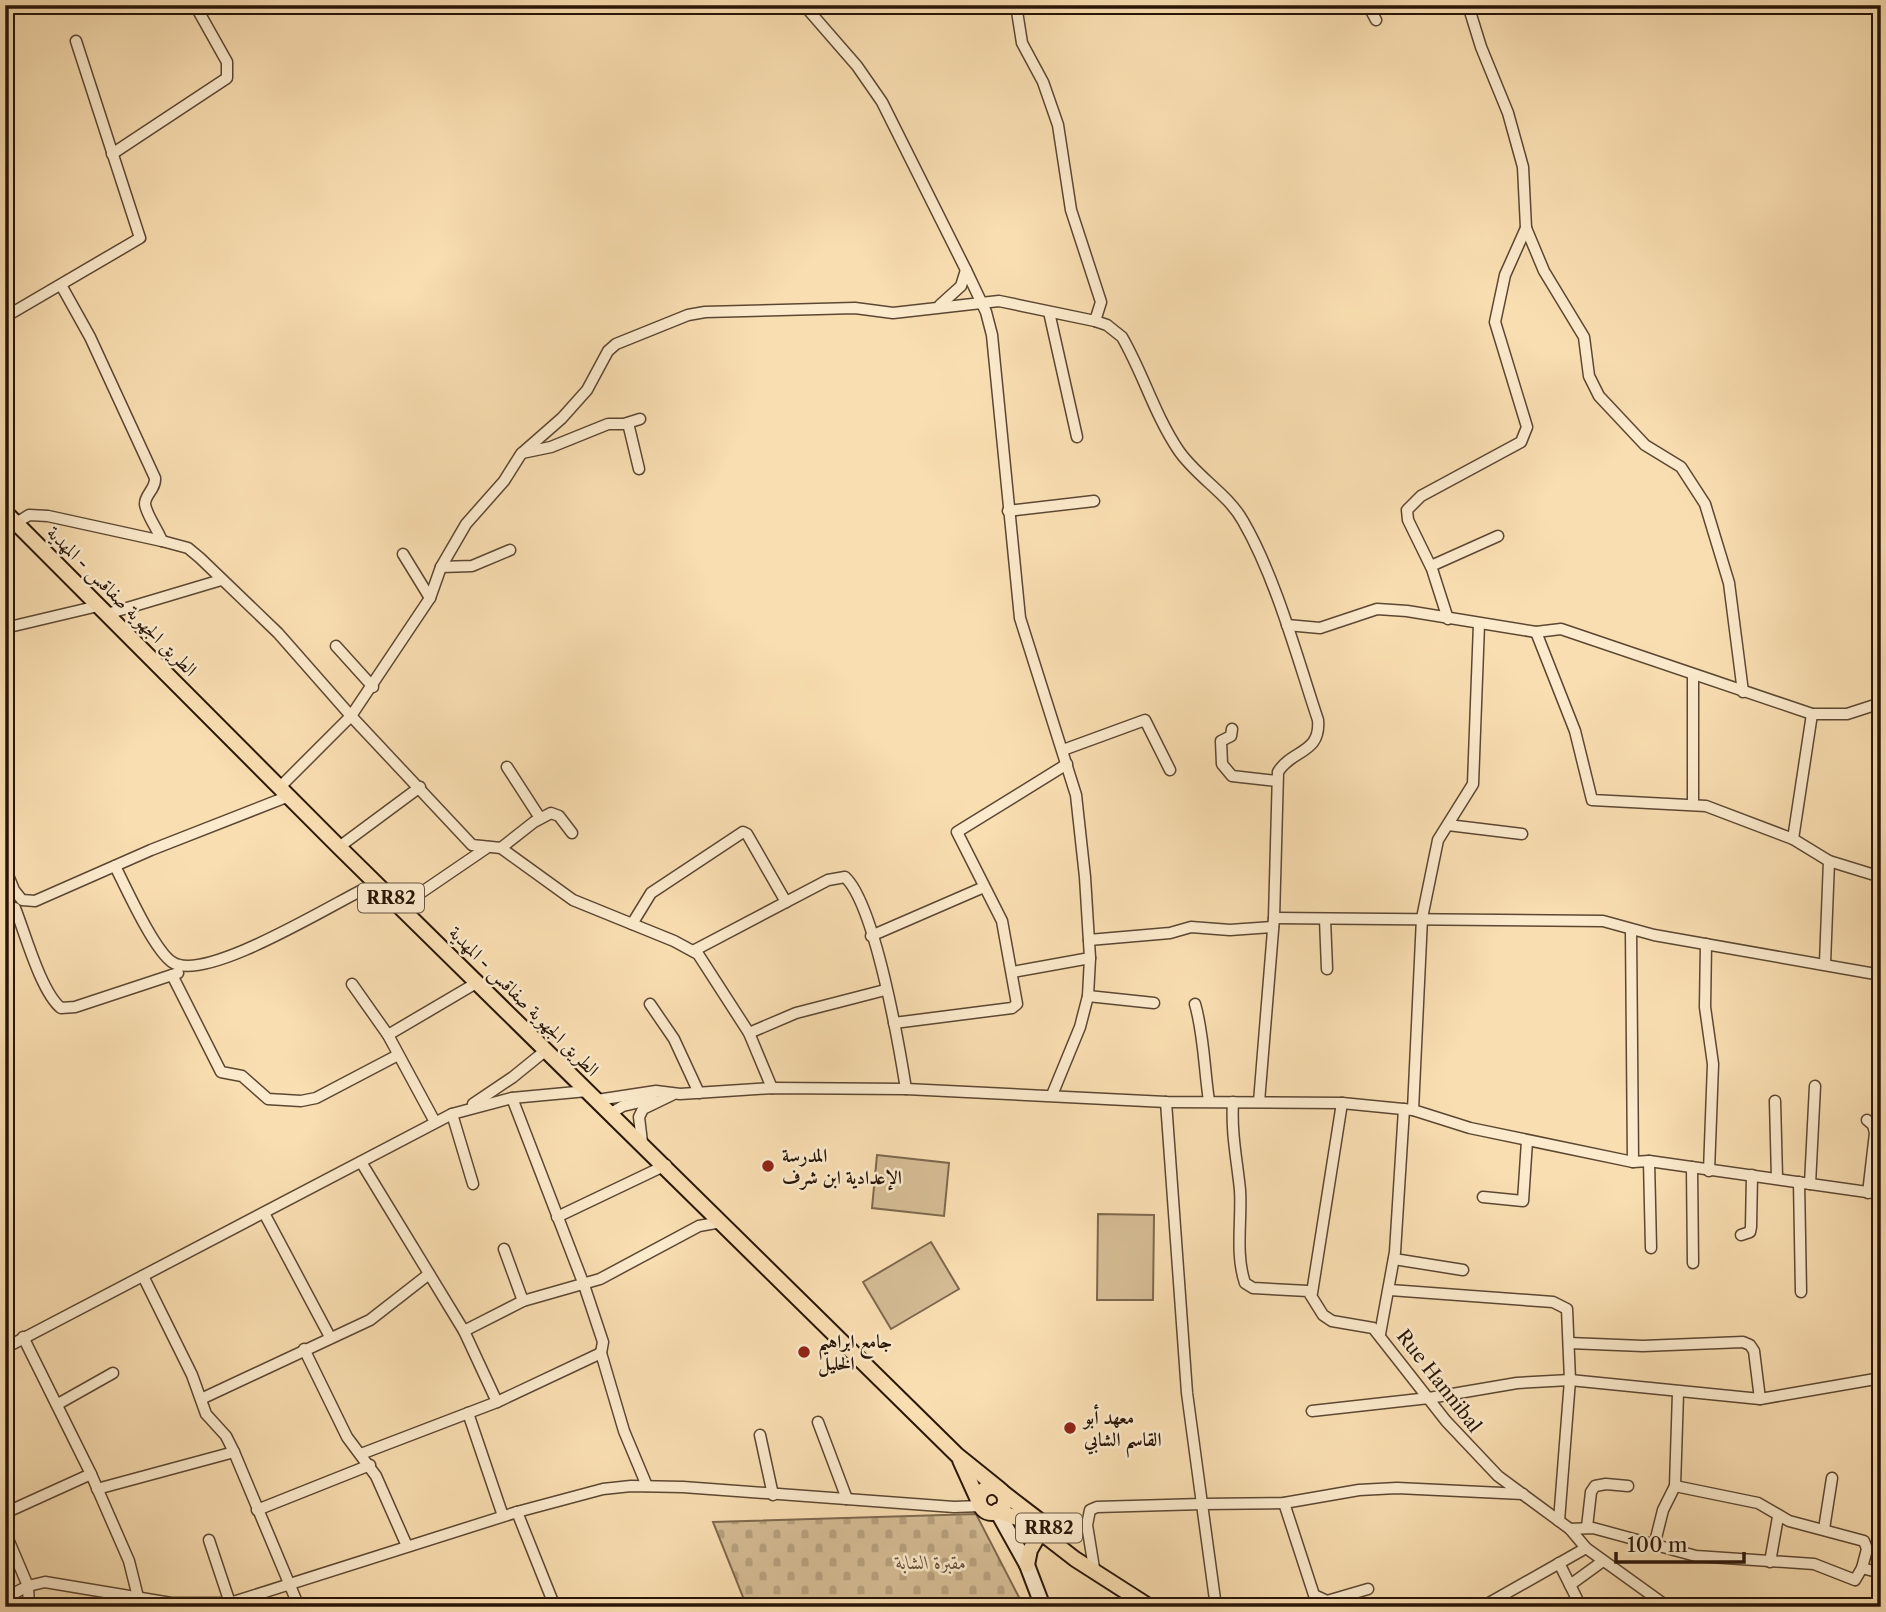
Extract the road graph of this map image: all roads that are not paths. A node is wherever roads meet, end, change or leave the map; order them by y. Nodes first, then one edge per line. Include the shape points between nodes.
1 (195, 5) edge
2 (804, 5) edge
3 (1017, 5) edge
4 (1368, 5) edge
5 (1468, 5) edge
6 (1376, 20) dead end
7 (76, 41) dead end
8 (112, 154) junction
9 (1525, 228) junction
10 (966, 270) junction
11 (61, 285) junction
12 (980, 303) junction
13 (936, 307) junction
14 (1049, 312) junction
15 (5, 317) edge
16 (1095, 321) junction
17 (640, 419) dead end
18 (628, 423) junction
19 (1077, 437) dead end
20 (522, 453) junction
21 (639, 469) dead end
22 (1094, 502) dead end
23 (1008, 511) junction
24 (10, 517) edge
25 (1498, 536) dead end
26 (162, 541) junction
27 (510, 550) dead end
28 (403, 554) dead end
29 (1430, 566) junction
30 (441, 567) junction
31 (221, 580) junction
32 (430, 598) junction
33 (103, 610) junction
34 (1448, 619) junction
35 (1479, 624) junction
36 (1287, 625) junction
37 (5, 628) edge
38 (1536, 632) junction
39 (336, 646) dead end
40 (1693, 676) junction
41 (373, 687) junction
42 (1743, 692) junction
43 (1880, 706) edge
44 (1812, 714) junction
45 (351, 716) junction
46 (1232, 729) dead end
47 (1063, 750) junction
48 (1067, 764) junction
49 (507, 767) dead end
50 (1170, 770) dead end
51 (1277, 781) junction
52 (420, 787) junction
53 (284, 792) junction
54 (1693, 803) junction
55 (540, 818) junction
56 (1448, 825) junction
57 (572, 833) dead end
58 (1522, 834) dead end
59 (1793, 839) junction
60 (339, 847) junction
61 (488, 847) junction
62 (501, 848) junction
63 (1829, 861) junction
64 (115, 866) junction
65 (6, 872) edge
66 (1881, 877) edge
67 (376, 883) junction
68 (984, 887) junction
69 (30, 902) junction
70 (786, 902) junction
71 (400, 907) junction
72 (10, 910) edge
73 (1422, 918) junction
74 (1325, 919) junction
75 (1273, 923) junction
76 (632, 924) junction
77 (1630, 930) junction
78 (871, 936) junction
79 (1088, 940) junction
80 (1706, 944) junction
81 (693, 951) junction
82 (1090, 958) junction
83 (1825, 963) junction
84 (194, 966) junction
85 (1327, 969) dead end
86 (1013, 972) junction
87 (172, 975) junction
88 (1881, 975) edge
89 (478, 982) junction
90 (352, 984) dead end
91 (885, 990) junction
92 (1088, 996) junction
93 (1154, 1003) dead end
94 (650, 1004) dead end
95 (1195, 1004) dead end
96 (894, 1023) junction
97 (749, 1033) junction
98 (388, 1035) junction
99 (545, 1051) junction
100 (398, 1055) junction
101 (1815, 1086) dead end
102 (772, 1088) junction
103 (905, 1089) junction
104 (699, 1093) junction
105 (680, 1094) junction
106 (592, 1095) junction
107 (1052, 1095) junction
108 (512, 1098) junction
109 (661, 1098) junction
110 (1209, 1101) junction
111 (1775, 1101) dead end
112 (1166, 1102) junction
113 (1233, 1102) junction
114 (1259, 1102) junction
115 (1342, 1103) junction
116 (464, 1110) junction
117 (1409, 1110) junction
118 (611, 1113) junction
119 (452, 1114) junction
120 (1867, 1120) dead end
121 (435, 1122) junction
122 (1527, 1141) junction
123 (642, 1142) junction
124 (1633, 1161) junction
125 (1649, 1161) junction
126 (361, 1162) junction
127 (666, 1165) junction
128 (1692, 1167) junction
129 (1709, 1171) junction
130 (1752, 1175) junction
131 (1777, 1178) junction
132 (1804, 1183) junction
133 (473, 1184) dead end
134 (1868, 1193) junction
135 (1881, 1194) edge
136 (1483, 1197) dead end
137 (264, 1213) junction
138 (557, 1217) junction
139 (721, 1223) junction
140 (1741, 1235) dead end
141 (1651, 1248) dead end
142 (504, 1249) dead end
143 (1394, 1259) junction
144 (1693, 1262) dead end
145 (1462, 1270) dead end
146 (429, 1274) junction
147 (143, 1276) junction
148 (584, 1285) junction
149 (1390, 1290) junction
150 (1312, 1293) junction
151 (1801, 1293) dead end
152 (523, 1301) junction
153 (464, 1331) junction
154 (1380, 1334) junction
155 (23, 1337) junction
156 (330, 1337) junction
157 (1569, 1343) junction
158 (5, 1348) edge
159 (304, 1349) junction
160 (601, 1353) junction
161 (113, 1373) dead end
162 (1881, 1378) edge
163 (1570, 1380) junction
164 (1678, 1393) junction
165 (1429, 1398) junction
166 (201, 1399) junction
167 (1760, 1399) junction
168 (497, 1402) junction
169 (58, 1404) junction
170 (1312, 1411) dead end
171 (468, 1413) junction
172 (818, 1422) dead end
173 (760, 1435) dead end
174 (234, 1452) junction
175 (361, 1454) junction
176 (957, 1455) junction
177 (370, 1465) junction
178 (91, 1474) junction
179 (1832, 1478) dead end
180 (647, 1486) junction
181 (1628, 1486) dead end
182 (1675, 1486) junction
183 (97, 1489) junction
184 (1000, 1489) junction
185 (1525, 1494) junction
186 (774, 1495) junction
187 (847, 1499) junction
188 (1284, 1503) junction
189 (1202, 1504) junction
190 (987, 1508) junction
191 (257, 1510) junction
192 (517, 1512) junction
193 (5, 1513) edge
194 (503, 1516) junction
195 (1778, 1517) junction
196 (1559, 1521) junction
197 (1587, 1527) junction
198 (1043, 1529) junction
199 (1570, 1529) junction
200 (1824, 1529) junction
201 (5, 1532) edge
202 (209, 1540) dead end
203 (1655, 1542) junction
204 (407, 1546) junction
205 (1586, 1548) junction
206 (1603, 1561) junction
207 (1770, 1562) junction
208 (1559, 1563) junction
209 (1027, 1565) junction
210 (1094, 1568) junction
211 (1862, 1568) junction
212 (1881, 1573) edge
213 (1032, 1583) junction
214 (1570, 1585) junction
215 (28, 1586) junction
216 (289, 1587) junction
217 (1367, 1589) dead end
218 (138, 1597) junction
219 (5, 1598) edge
220 (230, 1603) junction
221 (178, 1605) edge
222 (29, 1607) edge
223 (299, 1607) edge
224 (555, 1607) edge
225 (1043, 1607) edge
226 (1150, 1607) edge
227 (1216, 1607) edge
228 (1482, 1607) edge
229 (1581, 1607) edge
230 (1668, 1607) edge

1 - 8 street via 227,62 227,78
2 - 10 street via 858,66 882,102
3 - 16 street via 1022,43 1044,82 1058,125 1071,210 1101,302
4 - 6 street
5 - 9 street via 1518,142
7 - 8 street
8 - 11 street via 140,237
9 - 29 street via 1505,275 1495,321 1527,432 1521,442 1411,505 1406,514
9 - 42 street via 1544,271 1584,337 1589,376 1600,396 1645,445 1681,467 1705,504 1729,583
10 - 12 street
10 - 13 street via 961,286
11 - 15 street
11 - 26 street via 155,478 146,507
12 - 13 street
12 - 14 street via 999,301
12 - 23 street via 992,335
13 - 20 street via 893,313 855,308 688,315 612,347 587,390
14 - 16 street
14 - 19 street
16 - 36 street via 1122,337 1179,452 1244,523
17 - 18 street
18 - 20 street via 608,424 551,447
18 - 21 street
20 - 30 street via 466,524
22 - 23 street
23 - 47 street via 1020,618
24 - 26 street via 48,516
24 - 33 main road, الطريق الجهوية صفاقس - المهدية / RR82
25 - 29 street
26 - 31 street via 188,548
27 - 30 street via 472,566
28 - 32 street
29 - 34 street
30 - 32 street
31 - 33 street
31 - 45 street via 278,632
32 - 41 street
33 - 37 street
33 - 53 main road, الطريق الجهوية صفاقس - المهدية / RR82
34 - 35 street
34 - 36 street via 1377,609 1320,628
35 - 38 street
35 - 56 street via 1473,784
36 - 51 street via 1319,731 1313,744 1281,766
38 - 40 street via 1573,632
38 - 54 street via 1575,731 1592,800
39 - 41 street
40 - 42 street
40 - 54 street
41 - 45 street
42 - 44 street
43 - 44 street via 1847,715
44 - 59 street
45 - 52 street
45 - 53 street
46 - 51 street via 1231,736 1221,741 1222,764 1232,776
47 - 48 street
47 - 50 street via 1145,720
48 - 68 street via 957,832
48 - 79 street via 1079,817
49 - 55 street
51 - 75 street
52 - 60 street
52 - 61 street via 472,845
53 - 60 main road, الطريق الجهوية صفاقس - المهدية / RR82
53 - 64 street
54 - 59 street
55 - 57 street via 557,814
55 - 62 street
56 - 58 street
56 - 73 street via 1438,840
59 - 63 street
60 - 67 main road, الطريق الجهوية صفاقس - المهدية / RR82
61 - 62 street
61 - 71 street
62 - 76 street via 573,900
63 - 66 street
63 - 83 street
64 - 69 street
64 - 84 street via 168,959 185,968
65 - 69 street via 18,896
67 - 71 main road, الطريق الجهوية صفاقس - المهدية / RR82
67 - 84 street via 285,933
68 - 78 street
68 - 86 street via 1002,921
69 - 72 street
70 - 76 street via 743,832 651,892
70 - 78 street via 833,878 845,877 854,887
70 - 81 street
71 - 89 main road, الطريق الجهوية صفاقس - المهدية / RR82
72 - 87 street via 61,1008
73 - 74 street
73 - 77 street via 1583,919
73 - 117 street
74 - 75 street
74 - 85 street
75 - 79 street via 1230,930 1191,927
75 - 114 street
76 - 81 street
77 - 80 street
77 - 124 street
78 - 91 street
79 - 82 street
80 - 83 street
80 - 129 street via 1705,1007 1713,1063
81 - 97 street
82 - 86 street
82 - 92 street
83 - 88 street
84 - 87 street
86 - 96 street via 1018,1000 1012,1008
87 - 100 street via 221,1072 248,1080 268,1099 316,1098
89 - 98 street
89 - 99 main road, الطريق الجهوية صفاقس - المهدية / RR82
90 - 98 street
91 - 96 street
91 - 97 street via 796,1013
92 - 93 street
92 - 107 street
94 - 104 street via 674,1039
95 - 110 street
96 - 103 street
97 - 102 street
98 - 100 street
99 - 106 main road, الطريق الجهوية صفاقس - المهدية / RR82
99 - 116 street
100 - 121 street
101 - 132 street
102 - 103 street
102 - 104 street
103 - 107 street
104 - 105 street
105 - 106 street
105 - 109 street
106 - 108 street
106 - 118 main road, الطريق الجهوية صفاقس - المهدية / RR82
107 - 112 street
108 - 116 street
108 - 138 street
109 - 118 street
109 - 123 street via 639,1117
110 - 112 street
110 - 113 street
111 - 131 street
112 - 189 street via 1186,1393
113 - 114 street
113 - 150 street via 1244,1279 1253,1288
114 - 115 street
115 - 117 street
115 - 150 street
116 - 119 street
117 - 122 street
117 - 143 street
118 - 123 main road, الطريق الجهوية صفاقس - المهدية / RR82
119 - 121 street
119 - 133 street
120 - 134 street via 1875,1133
121 - 126 street
122 - 124 street
122 - 136 street via 1523,1201
123 - 127 main road, الطريق الجهوية صفاقس - المهدية / RR82
124 - 125 street
125 - 128 street
125 - 141 street
126 - 137 street
126 - 146 street
127 - 138 street
127 - 139 main road, الطريق الجهوية صفاقس - المهدية / RR82
128 - 129 street
128 - 144 street
129 - 130 street
130 - 131 street
130 - 140 street via 1751,1227
131 - 132 street
132 - 134 street
132 - 151 street
134 - 135 street
137 - 147 street
137 - 156 street
138 - 148 street
139 - 148 street via 699,1226
139 - 176 main road, الطريق الجهوية صفاقس - المهدية / RR82
142 - 152 street
143 - 145 street
143 - 149 street
146 - 153 street
146 - 156 street via 375,1317
147 - 155 street
147 - 166 street
148 - 152 street
148 - 160 street via 603,1342
149 - 154 street
149 - 157 street via 1553,1302 1567,1309
150 - 154 street, Rue Hannibal via 1323,1315 1332,1321 1362,1324
152 - 153 street
153 - 168 street
154 - 165 street, Rue Hannibal
155 - 158 street
155 - 169 street
156 - 159 street
157 - 163 street
157 - 167 street via 1744,1342 1754,1351
159 - 166 street
159 - 175 street via 347,1437
160 - 168 street
160 - 180 street via 624,1431
161 - 169 street
162 - 167 street
163 - 164 street
163 - 165 street via 1517,1383
163 - 196 street
164 - 167 street
164 - 182 street
165 - 170 street
165 - 185 street, Rue Hannibal via 1477,1456
166 - 174 street via 210,1421
168 - 171 street
169 - 178 street
171 - 175 street
171 - 194 street
172 - 187 street
173 - 186 street
174 - 183 street
174 - 191 street
175 - 177 street
176 - 184 main road, الطريق الجهوية صفاقس - المهدية / RR82
176 - 190 main road, الطريق الجهوية صفاقس - المهدية
177 - 191 street
177 - 204 street
178 - 183 street
178 - 193 street
179 - 200 street
180 - 186 street
180 - 192 street via 603,1489
181 - 197 street via 1595,1486
182 - 195 street via 1758,1503
182 - 203 street
183 - 218 street via 129,1561
184 - 190 main road, RR82 via 1005,1502
184 - 190 main road via 986,1488 980,1494
184 - 198 main road, الطريق الجهوية صفاقس - المهدية / RR82
185 - 188 street via 1397,1488
185 - 196 street, Rue Hannibal
186 - 187 street
187 - 190 street
188 - 189 street
188 - 217 street via 1314,1595 1327,1601
189 - 210 street via 1090,1510 1087,1525
189 - 227 street
190 - 198 main road, الطريق الجهوية صفاقس - المهدية / RR82
190 - 209 main road
190 - 213 main road
191 - 216 street
192 - 194 street
192 - 224 street
194 - 204 street
195 - 200 street
195 - 207 street
196 - 199 street, Rue Hannibal
197 - 199 street
197 - 203 street
198 - 209 main road
198 - 210 main road, الطريق الجهوية صفاقس - المهدية / RR82 via 1076,1559
199 - 205 street, Rue Hannibal
200 - 211 street via 1864,1541 1867,1549
201 - 215 street
202 - 220 street
203 - 207 street via 1696,1556
204 - 216 street
205 - 206 street, Rue Hannibal
205 - 208 street
206 - 214 street
206 - 230 street, Rue Hannibal
207 - 211 street via 1814,1564 1856,1580
208 - 214 street
208 - 228 street
209 - 213 main road
210 - 226 main road, الطريق الجهوية صفاقس - المهدية / RR82
211 - 212 street
213 - 225 main road
214 - 229 street
215 - 218 street via 60,1582
215 - 219 street
215 - 222 street
216 - 220 street
216 - 223 street
218 - 221 street
220 - 221 street

